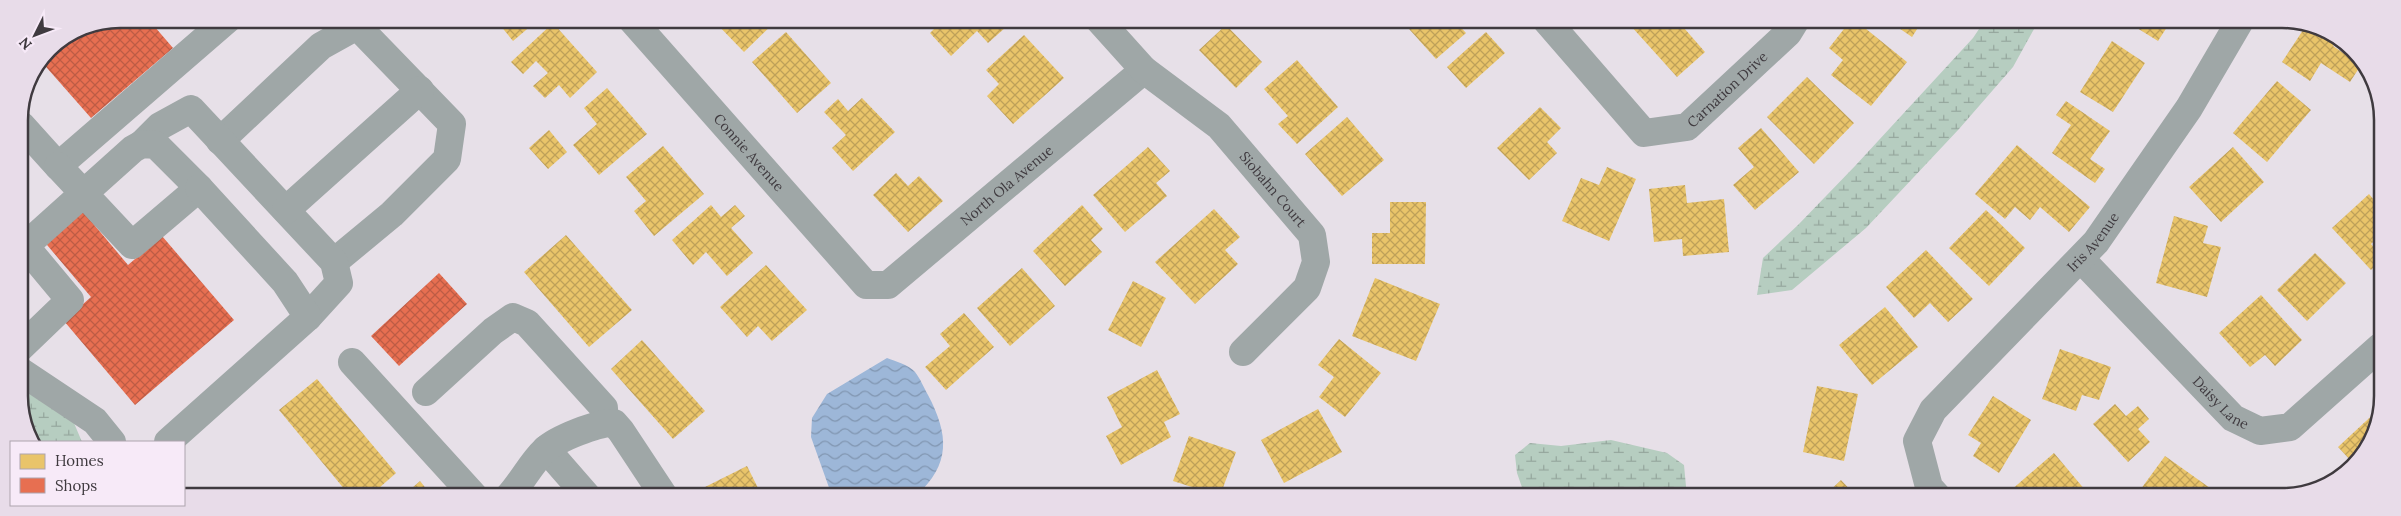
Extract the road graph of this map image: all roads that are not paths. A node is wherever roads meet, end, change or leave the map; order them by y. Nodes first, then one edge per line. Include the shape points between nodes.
1 (218, 28) edge
2 (353, 28) edge
3 (359, 28) edge
4 (639, 28) edge
5 (1106, 28) edge
6 (1553, 28) edge
7 (1791, 28) edge
8 (2236, 28) edge
9 (1144, 70) junction
10 (420, 90) junction
11 (28, 133) edge
12 (220, 141) junction
13 (142, 144) junction
14 (58, 166) junction
15 (198, 188) junction
16 (83, 192) junction
17 (286, 210) junction
18 (28, 242) edge
19 (28, 254) edge
20 (2081, 259) junction
21 (334, 262) junction
22 (866, 285) joint
23 (308, 317) junction
24 (28, 340) edge
25 (1243, 352) dead end
26 (2374, 352) edge
27 (352, 362) dead end
28 (28, 376) edge
29 (426, 392) dead end
30 (604, 422) junction
31 (111, 441) edge
32 (169, 441) edge
33 (546, 449) junction
34 (467, 488) edge
35 (515, 488) edge
36 (580, 488) edge
37 (659, 488) edge
38 (1930, 488) edge

1 - 14 street
2 - 12 street via 321,46
3 - 10 street
4 - 22 street, Connie Avenue
5 - 9 street, Siobahn Court
6 - 7 street, Carnation Drive via 1644,133 1687,126
8 - 20 street, Iris Avenue via 2179,123
9 - 22 street, North Ola Avenue via 888,285
9 - 25 street, Siobahn Court via 1219,126 1312,235 1316,262 1307,288
10 - 17 street
10 - 21 street via 452,124 447,160 392,214
11 - 14 street
12 - 13 street via 191,109 160,126
12 - 17 street
13 - 15 street via 156,145
13 - 16 street
14 - 16 street
15 - 16 street via 132,245
15 - 23 street via 285,282
16 - 18 street
17 - 21 street
19 - 24 street via 70,300
20 - 26 street, Daisy Lane via 2233,418 2260,431 2290,427
20 - 38 street, Iris Avenue via 1933,410 1917,441
21 - 23 street via 338,282
23 - 32 street
27 - 34 street
28 - 31 street via 95,421
29 - 30 street via 513,317 527,322 604,408
30 - 33 street
30 - 37 street via 614,423 621,431
33 - 35 street
33 - 36 street

